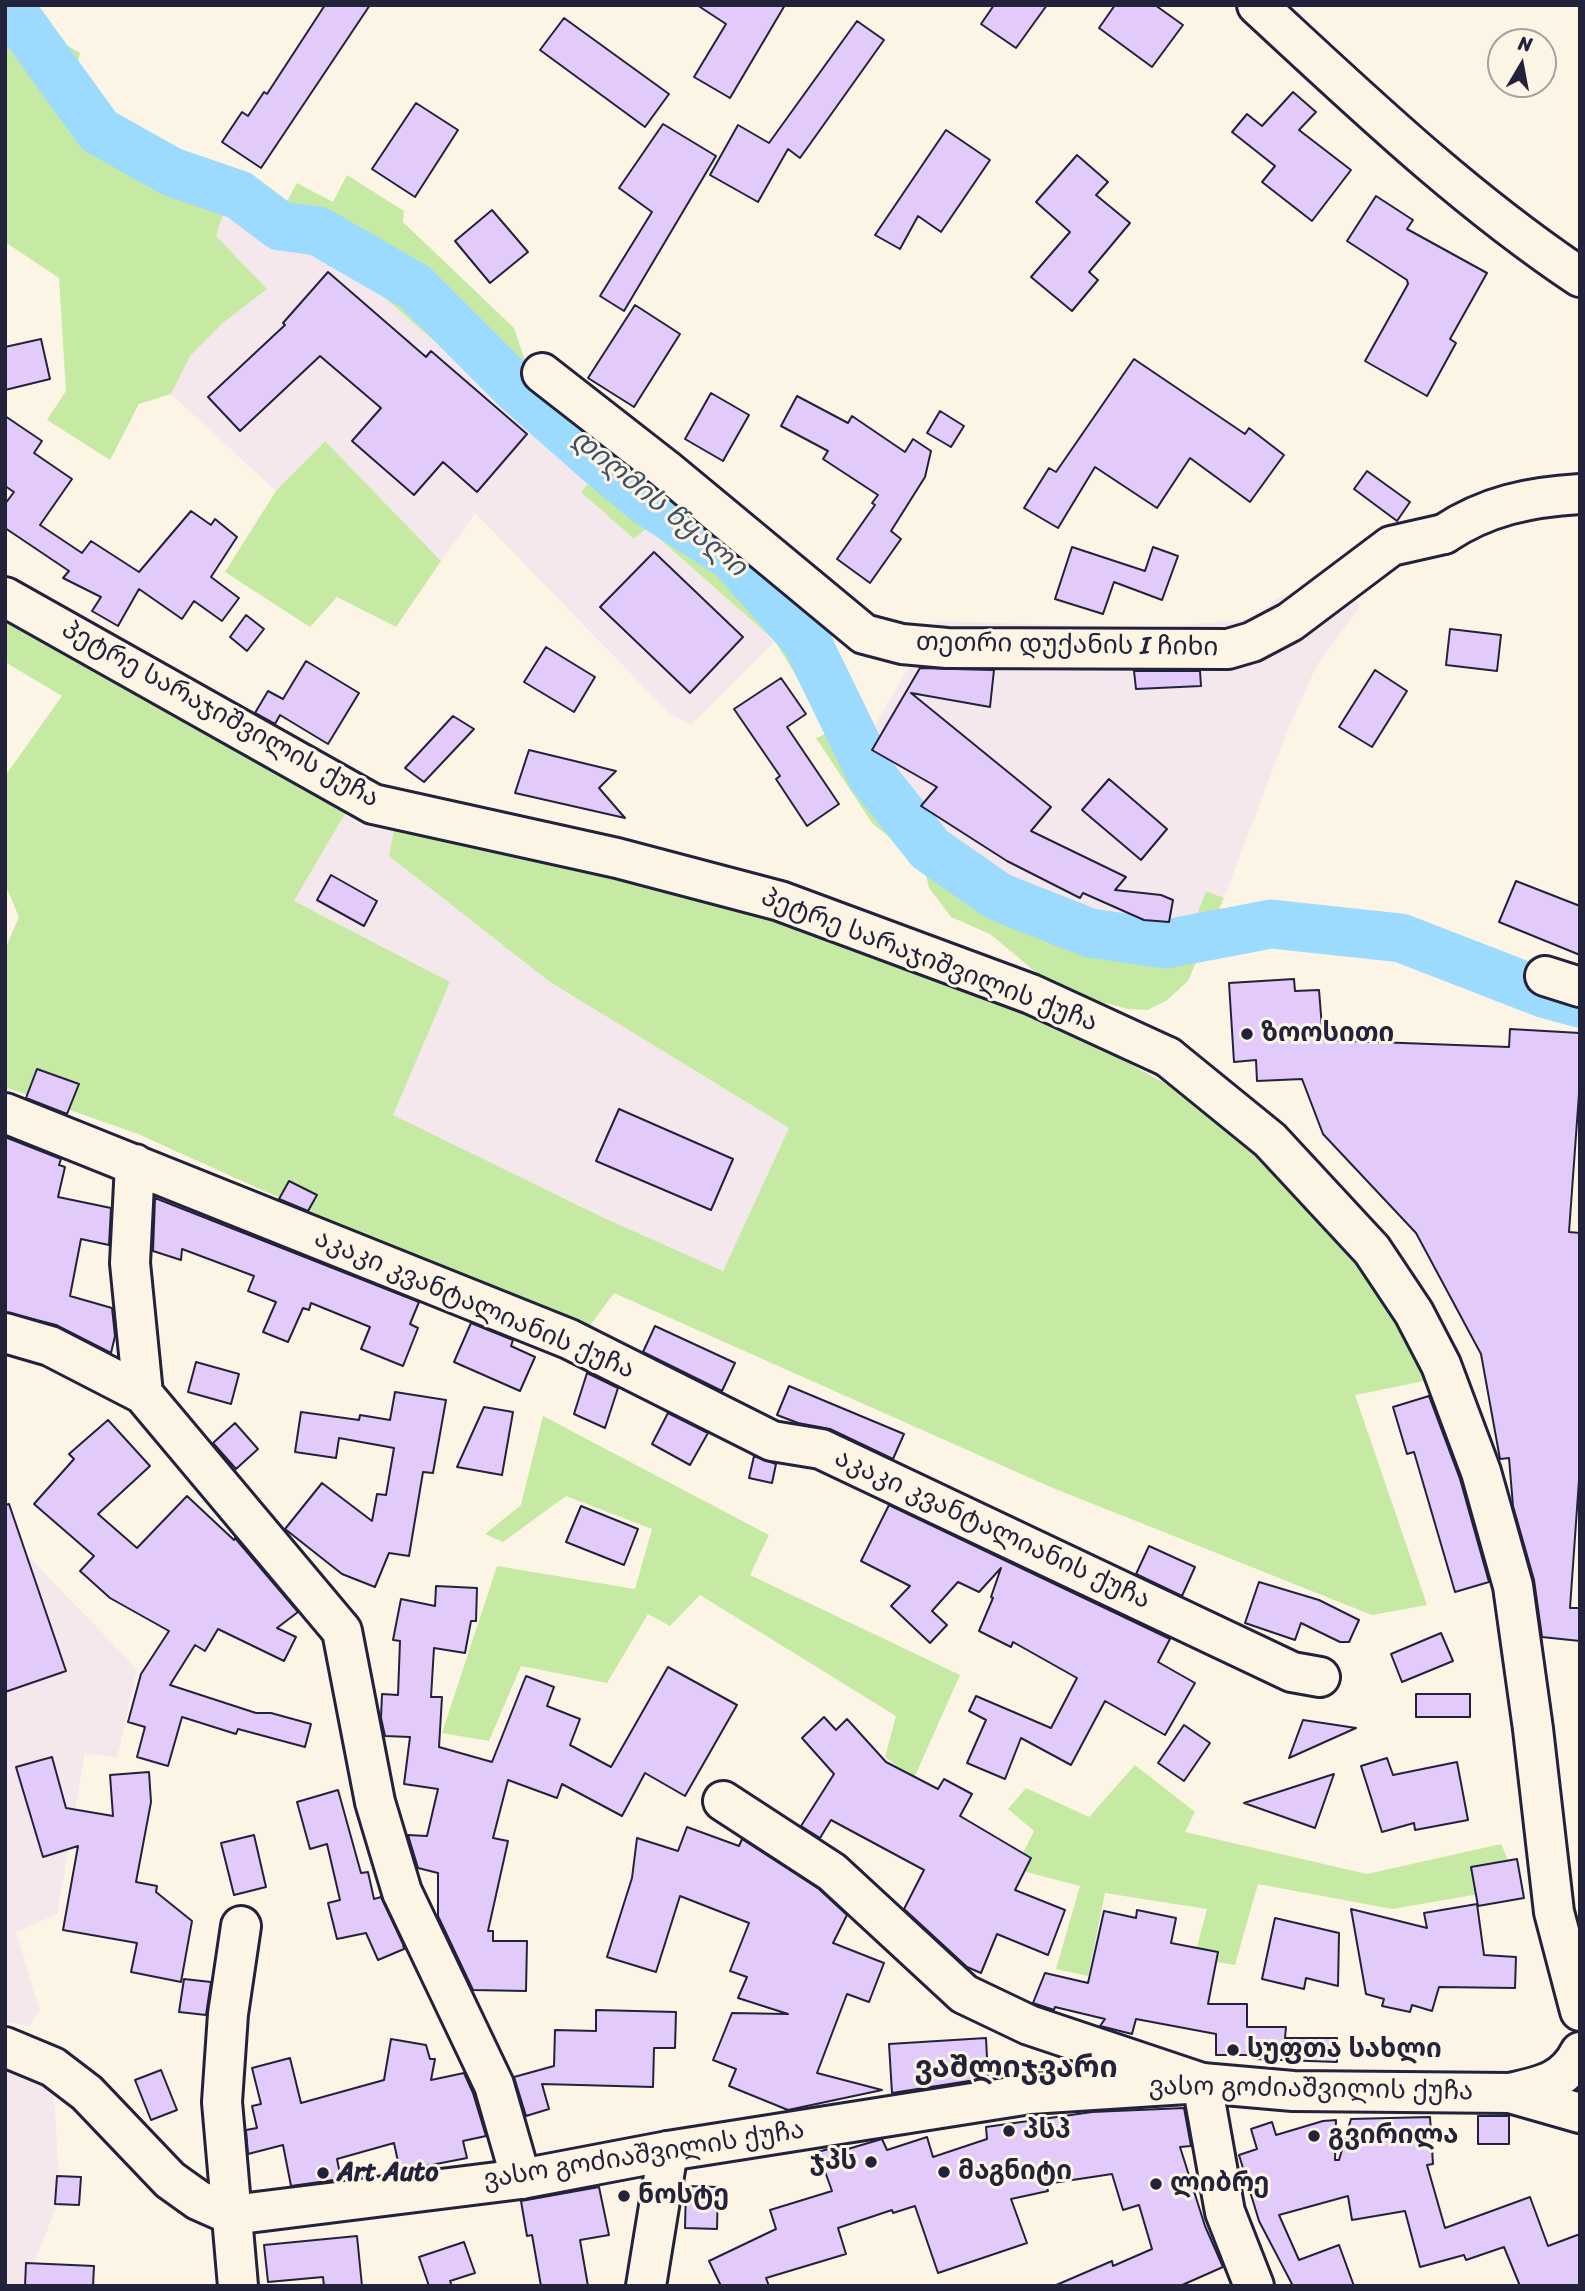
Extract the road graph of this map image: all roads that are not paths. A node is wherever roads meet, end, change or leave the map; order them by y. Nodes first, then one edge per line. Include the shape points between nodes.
1 (1257, 5) edge
2 (1580, 277) edge
3 (542, 373) dead end
4 (1580, 494) edge
5 (5, 597) edge
6 (5, 1113) edge
7 (135, 1164) junction
8 (5, 1333) edge
9 (143, 1394) junction
10 (1320, 1677) dead end
11 (723, 1801) dead end
12 (241, 1926) dead end
13 (1580, 2011) edge
14 (5, 2047) edge
15 (1580, 2052) edge
16 (1202, 2083) junction
17 (1510, 2093) junction
18 (1580, 2113) edge
19 (668, 2151) junction
20 (521, 2179) junction
21 (232, 2215) junction
22 (238, 2286) edge
23 (646, 2286) edge
24 (1254, 2286) edge

1 - 2 street via 1388,129 1495,216
3 - 4 street, თეთრი დუქანის I ჩიხი via 864,634 902,644 1228,649 1290,622 1391,546 1444,534 1468,518 1509,503
5 - 13 street, პეტრე სარაჯიშვილის ქუჩა via 373,804 780,901 1031,995 1168,1057 1270,1140 1372,1250 1414,1313 1441,1365 1481,1472 1513,1586 1553,1912
6 - 7 street, აკაკი კვანტალიანის ქუჩა
7 - 9 street via 131,1263
7 - 10 street, აკაკი კვანტალიანის ქუჩა via 569,1339 772,1441 821,1449 1292,1672
8 - 9 street via 50,1346
9 - 20 street via 342,1631 375,1802 402,1892 494,2085
11 - 16 street via 832,1872 964,1994 1029,2025
12 - 21 street via 222,2102
14 - 21 street via 53,2067 87,2093 170,2180 198,2200
15 - 17 street, ვასო გოძიაშვილის ქუჩა via 1563,2076
16 - 17 street, ვასო გოძიაშვილის ქუჩა via 1293,2091
16 - 19 street, ვასო გოძიაშვილის ქუჩა via 1030,2094
16 - 24 street via 1225,2212
17 - 18 street, ვასო გოძიაშვილის ქუჩა
19 - 20 street, ვასო გოძიაშვილის ქუჩა
19 - 23 street
20 - 21 street, ვასო გოძიაშვილის ქუჩა
21 - 22 street

